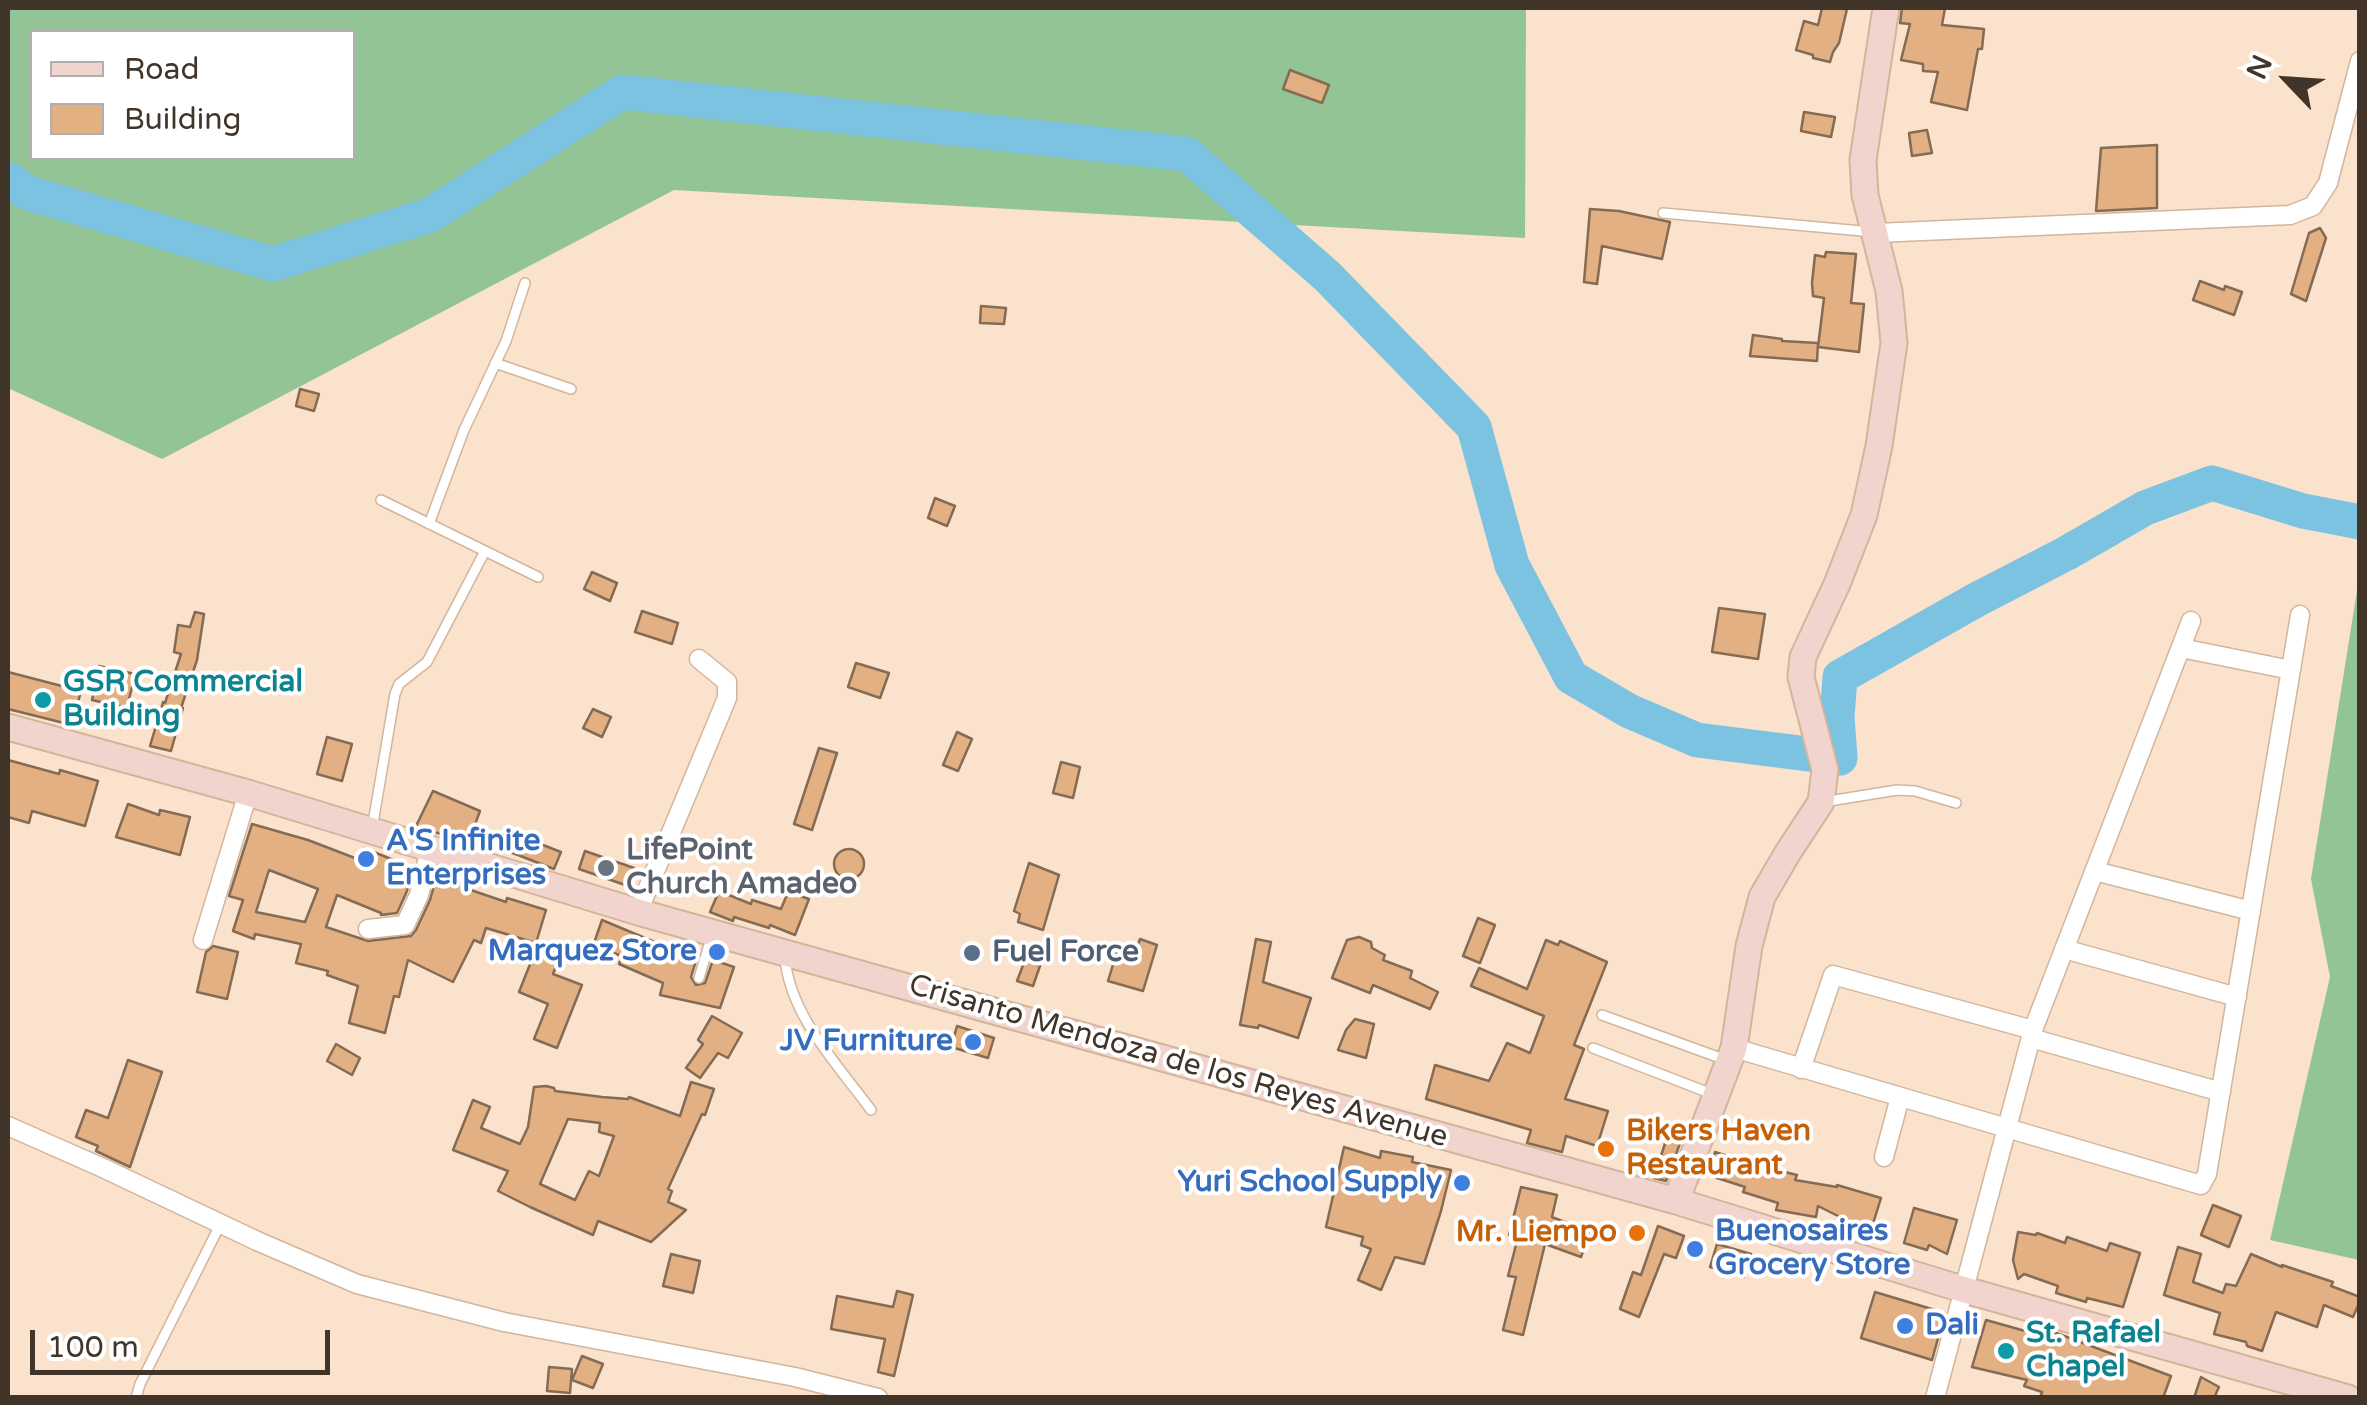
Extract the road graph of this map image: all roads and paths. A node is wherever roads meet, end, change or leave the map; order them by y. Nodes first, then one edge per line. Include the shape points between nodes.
1 (1886, 8) edge
2 (2360, 60) edge
3 (1663, 214) dead end
4 (1876, 233) junction
5 (525, 283) dead end
6 (496, 363) junction
7 (571, 389) dead end
8 (380, 500) dead end
9 (429, 524) junction
10 (484, 551) junction
11 (538, 577) dead end
12 (2300, 614) dead end
13 (2192, 621) dead end
14 (2181, 648) junction
15 (700, 659) dead end
16 (2291, 670) junction
17 (8, 728) edge
18 (248, 793) junction
19 (1821, 802) junction
20 (1956, 804) dead end
21 (372, 832) junction
22 (430, 850) junction
23 (2095, 870) junction
24 (2251, 910) junction
25 (638, 912) junction
26 (368, 928) dead end
27 (712, 932) junction
28 (203, 940) dead end
29 (2064, 949) junction
30 (785, 952) junction
31 (700, 978) dead end
32 (2236, 998) junction
33 (1602, 1014) dead end
34 (2032, 1034) junction
35 (1593, 1048) dead end
36 (1732, 1054) junction
37 (1801, 1068) junction
38 (2221, 1092) junction
39 (1716, 1096) junction
40 (1900, 1097) junction
41 (871, 1110) dead end
42 (8, 1126) edge
43 (2006, 1128) junction
44 (1884, 1157) dead end
45 (1676, 1201) junction
46 (221, 1224) junction
47 (1965, 1290) junction
48 (136, 1398) edge
49 (878, 1398) edge
50 (1935, 1398) edge
51 (2348, 1398) edge

1 - 4 main road via 1864,160
2 - 4 street via 2328,183 2313,206 2290,215
3 - 4 lane
4 - 19 main road via 1894,343 1879,446 1864,516 1803,658 1801,677 1825,770
5 - 6 lane
6 - 7 lane
6 - 9 lane
8 - 9 lane
9 - 10 lane
10 - 11 lane
10 - 21 lane via 427,662 395,694
12 - 16 street
13 - 14 street
14 - 16 street
14 - 23 street
15 - 25 street via 726,682 727,698
16 - 24 street
17 - 18 main road, Crisanto Mendoza de los Reyes Avenue
18 - 21 main road, Crisanto Mendoza de los Reyes Avenue
18 - 28 street
19 - 20 lane via 1897,790
19 - 36 main road via 1762,898
21 - 22 main road, Crisanto Mendoza de los Reyes Avenue
22 - 25 main road, Crisanto Mendoza de los Reyes Avenue
22 - 26 street via 406,925
23 - 24 street
23 - 29 street
24 - 32 street
25 - 27 main road, Crisanto Mendoza de los Reyes Avenue
27 - 30 main road, Crisanto Mendoza de los Reyes Avenue
27 - 31 lane
29 - 32 street
29 - 34 street
30 - 41 lane via 810,1027
30 - 45 main road, Crisanto Mendoza de los Reyes Avenue
32 - 38 street
33 - 36 lane
34 - 37 street via 1834,975
34 - 38 street
34 - 43 street
35 - 39 lane
36 - 37 street
36 - 39 main road
37 - 40 street
38 - 43 street via 2202,1184
39 - 45 main road
40 - 43 street
40 - 44 street
42 - 46 street
43 - 47 street
45 - 47 main road, Crisanto Mendoza de los Reyes Avenue
46 - 48 lane
46 - 49 street via 357,1284 504,1322
47 - 50 street
47 - 51 main road, Crisanto Mendoza de los Reyes Avenue

